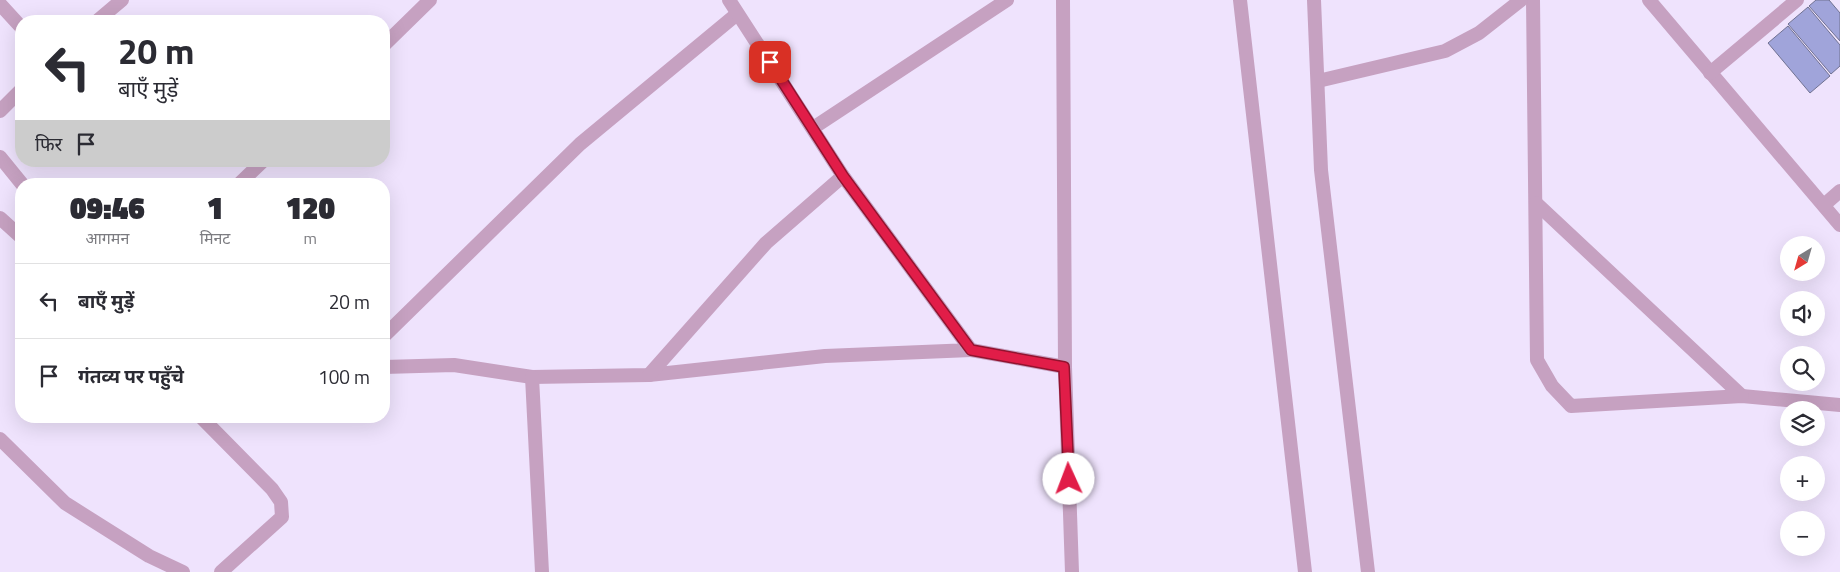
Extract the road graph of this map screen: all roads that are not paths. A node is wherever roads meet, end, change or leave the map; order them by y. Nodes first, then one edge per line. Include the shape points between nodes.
1 (122, 0) edge
2 (430, 0) edge
3 (729, 0) edge
4 (1007, 0) edge
5 (1063, 0) edge
6 (1240, 0) edge
7 (1314, 0) edge
8 (1521, 0) edge
9 (1533, 0) edge
10 (1650, 0) edge
11 (1797, 0) edge
12 (0, 4) edge
13 (737, 14) junction
14 (104, 15) edge
15 (15, 20) edge
16 (390, 39) edge
17 (1710, 73) junction
18 (1318, 81) junction
19 (15, 96) edge
20 (0, 110) edge
21 (813, 128) junction
22 (0, 157) edge
23 (257, 167) edge
24 (843, 176) junction
25 (17, 178) edge
26 (245, 178) edge
27 (1840, 191) edge
28 (1536, 203) junction
29 (1824, 205) junction
30 (0, 218) edge
31 (1840, 225) edge
32 (15, 232) edge
33 (390, 330) edge
34 (971, 350) junction
35 (390, 367) edge
36 (1064, 367) junction
37 (649, 375) junction
38 (532, 377) junction
39 (1742, 396) junction
40 (1840, 405) edge
41 (207, 423) edge
42 (0, 439) edge
43 (183, 572) edge
44 (221, 572) edge
45 (542, 572) edge
46 (1072, 572) edge
47 (1305, 572) edge
48 (1368, 572) edge

1 - 14 street
2 - 16 street
3 - 13 street
4 - 21 street
5 - 36 street
6 - 47 street
7 - 18 street
8 - 18 street via 1479,33 1445,50
9 - 28 street
10 - 17 street
11 - 17 street
12 - 15 street
13 - 21 street
13 - 33 street via 580,144
17 - 29 street
18 - 48 street via 1321,170
19 - 20 street
21 - 24 street
22 - 25 street
23 - 26 street
24 - 34 street
24 - 37 street via 766,243
27 - 29 street
28 - 39 street
28 - 39 street via 1538,360 1552,386 1571,406
29 - 31 street
30 - 32 street
34 - 36 street
34 - 37 street via 825,356
35 - 38 street via 454,365
36 - 46 street
37 - 38 street
38 - 45 street
39 - 40 street
41 - 44 street via 282,502 282,517
42 - 43 street via 65,503 149,556

